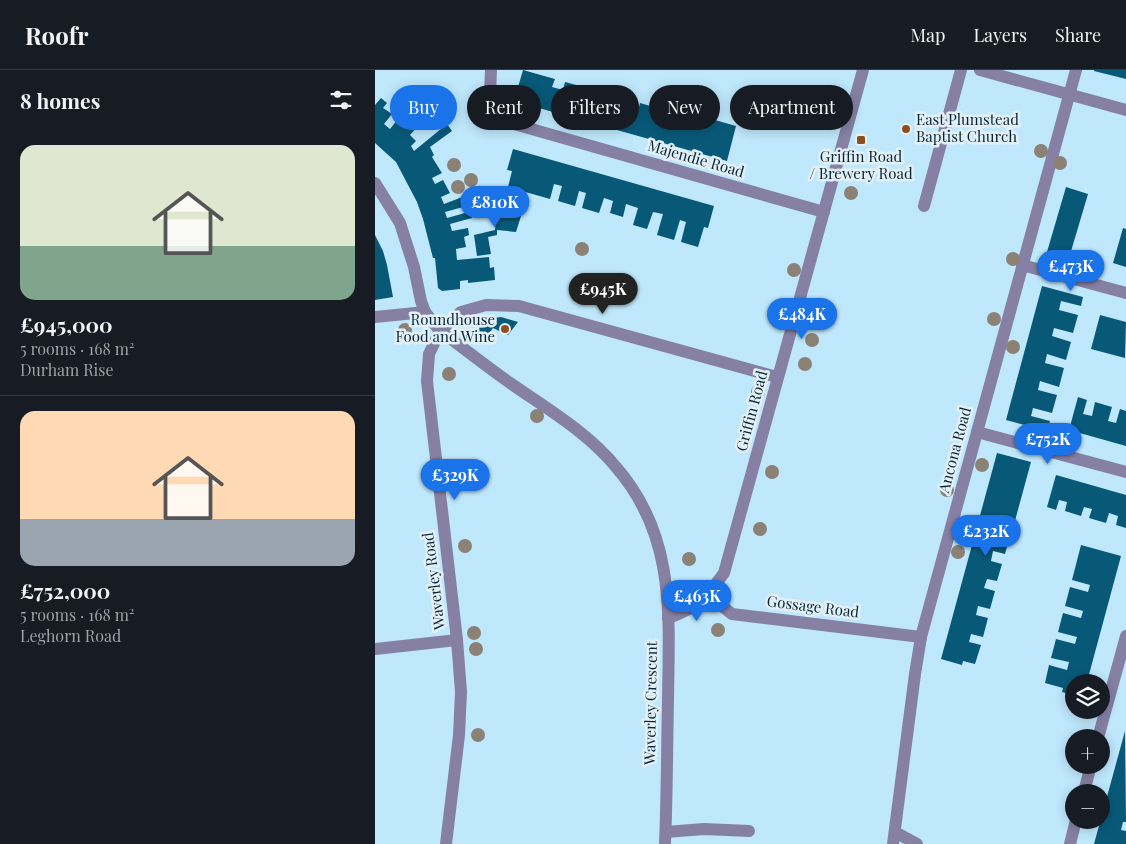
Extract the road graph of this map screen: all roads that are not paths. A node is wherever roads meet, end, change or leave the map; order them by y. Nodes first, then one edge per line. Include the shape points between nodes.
1 (491, 70) edge
2 (863, 70) edge
3 (961, 70) edge
4 (981, 70) edge
5 (1076, 70) edge
6 (1069, 94) junction
7 (1126, 110) edge
8 (375, 183) edge
9 (924, 206) dead end
10 (824, 212) junction
11 (1022, 265) junction
12 (1126, 293) edge
13 (425, 312) junction
14 (375, 317) edge
15 (440, 331) junction
16 (777, 377) junction
17 (977, 432) junction
18 (1126, 472) edge
19 (708, 595) junction
20 (668, 618) junction
21 (1126, 636) edge
22 (921, 637) junction
23 (457, 640) junction
24 (375, 649) edge
25 (1100, 729) edge
26 (1074, 829) edge
27 (749, 831) dead end
28 (666, 838) edge
29 (894, 838) edge
30 (446, 844) edge
31 (917, 844) edge
32 (1070, 844) edge

1 - 10 street, Majendie Road via 489,116
2 - 10 street, Griffin Road
3 - 9 street
4 - 6 street
5 - 6 street, Ancona Road
6 - 7 street
6 - 11 street, Ancona Road
8 - 13 street via 400,223 409,246
10 - 16 street, Griffin Road
11 - 12 street
11 - 17 street, Ancona Road
13 - 14 street
13 - 15 street
15 - 16 street via 461,312 486,306 519,306
15 - 20 street, Waverley Crescent via 577,429 616,467 641,501 659,545 666,579
15 - 23 street, Waverley Road via 429,354 427,381
16 - 19 street, Griffin Road via 724,573
17 - 18 street
17 - 22 street, Ancona Road
19 - 20 street, Griffin Road via 689,611
19 - 22 street, Gossage Road via 732,614
20 - 28 street, Waverley Crescent
21 - 25 street
22 - 29 street, Ancona Road
23 - 24 street
23 - 30 street, Waverley Road via 461,692 459,735
26 - 32 street
27 - 28 street via 704,829
29 - 31 street

